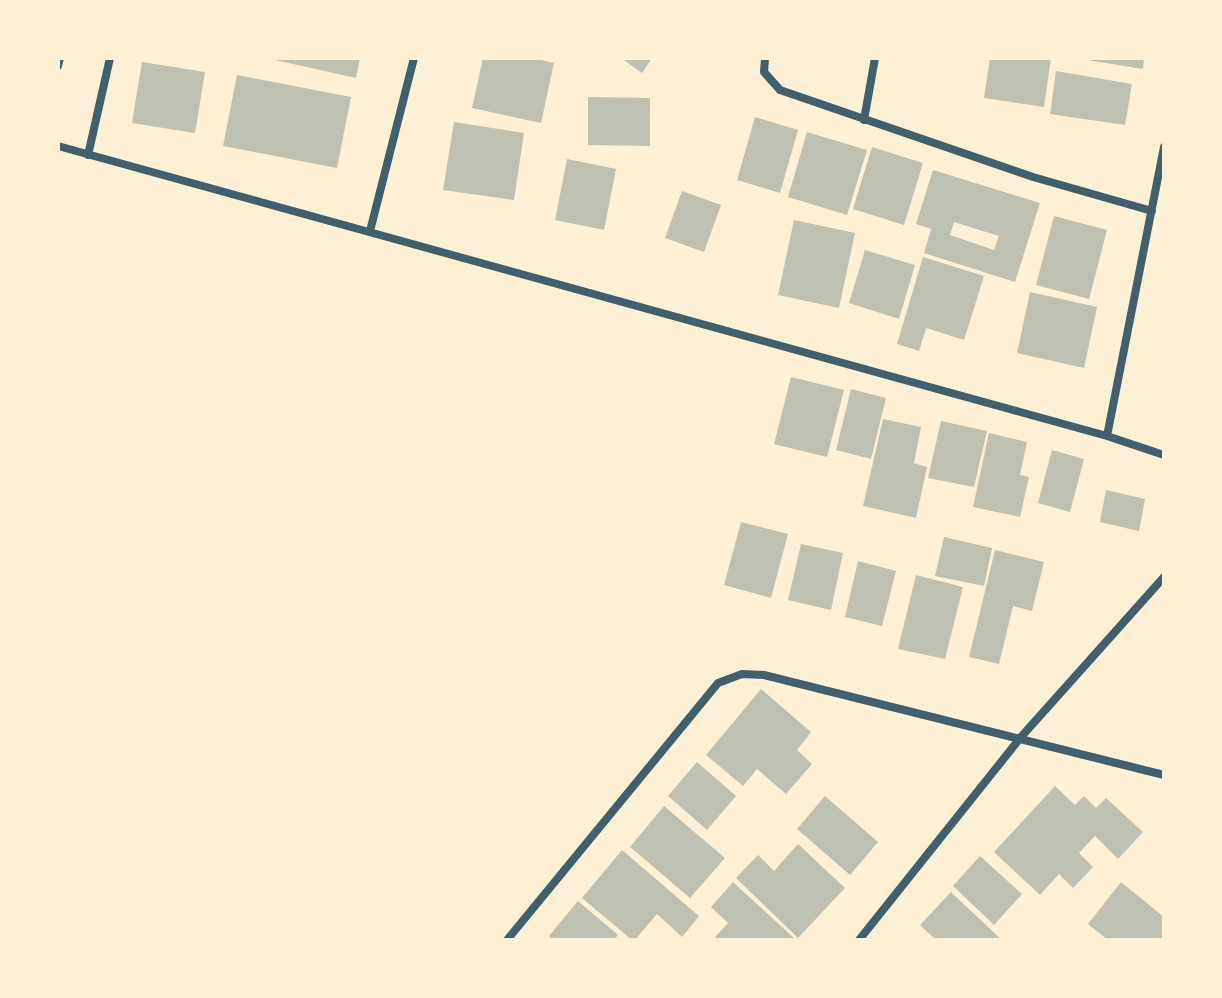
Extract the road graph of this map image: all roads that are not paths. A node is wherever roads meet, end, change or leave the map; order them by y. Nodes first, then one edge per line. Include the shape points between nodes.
1 (60, 58) edge
2 (110, 58) edge
3 (414, 58) edge
4 (765, 58) edge
5 (875, 58) edge
6 (58, 66) edge
7 (864, 120) junction
8 (58, 146) edge
9 (1164, 147) edge
10 (88, 155) junction
11 (1152, 211) junction
12 (370, 231) junction
13 (1107, 436) junction
14 (1164, 455) edge
15 (1164, 577) edge
16 (1021, 737) junction
17 (1164, 775) edge
18 (507, 940) edge
19 (859, 940) edge

1 - 6 street
2 - 10 street
3 - 12 street
4 - 7 street via 764,72 780,90
5 - 7 street
7 - 11 street
8 - 10 street
9 - 11 street
10 - 12 street
11 - 13 street
12 - 13 street
13 - 14 street
15 - 16 street
16 - 17 street
16 - 18 street via 764,675 742,674 718,683
16 - 19 street

